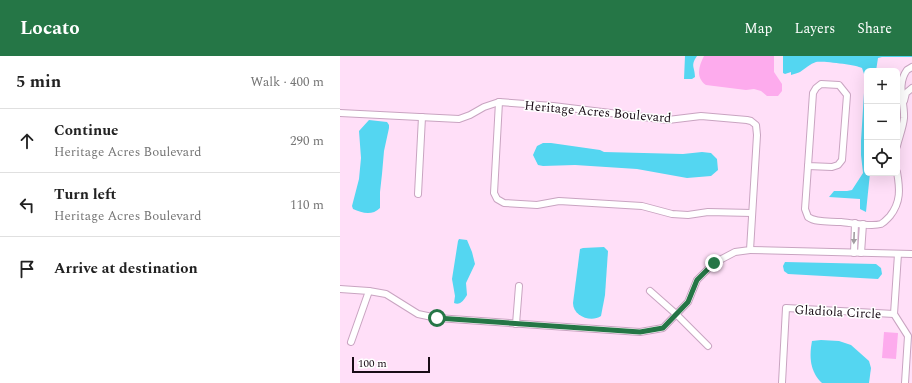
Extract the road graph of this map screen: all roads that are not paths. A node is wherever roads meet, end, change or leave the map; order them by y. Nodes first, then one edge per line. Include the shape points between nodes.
1 (912, 67) edge
2 (912, 88) edge
3 (499, 102) junction
4 (903, 103) junction
5 (340, 113) edge
6 (422, 117) junction
7 (899, 140) edge
8 (808, 166) junction
9 (898, 176) edge
10 (418, 194) dead end
11 (752, 213) junction
12 (855, 223) junction
13 (863, 224) junction
14 (750, 250) junction
15 (854, 253) junction
16 (861, 253) junction
17 (898, 254) junction
18 (912, 254) edge
19 (519, 286) dead end
20 (340, 289) edge
21 (369, 291) junction
22 (650, 291) dead end
23 (676, 314) junction
24 (894, 314) junction
25 (516, 324) junction
26 (351, 342) dead end
27 (708, 346) dead end
28 (782, 383) edge
29 (905, 383) edge

1 - 4 street via 906,70 901,83
2 - 4 street via 906,93
3 - 6 street, Heritage Acres Boulevard via 459,119
3 - 11 street, Heritage Acres Boulevard via 668,120 701,116 751,121 756,125 757,135
3 - 11 street via 494,193 497,199 504,203 537,205 559,201 642,206 672,214 688,215 708,212
4 - 7 street via 903,125
5 - 6 street, Heritage Acres Boulevard
6 - 10 street
8 - 8 street via 813,92 821,84 839,85 847,96 842,160 832,167
8 - 12 street via 805,209 808,217
9 - 13 street via 899,193 893,212 882,223
11 - 14 street, Heritage Acres Boulevard
12 - 13 street
12 -> 15 street
13 - 16 street
14 - 15 street
14 - 23 street via 735,252 714,263 697,280 688,302
15 - 16 street
16 - 17 street
17 - 18 street
17 - 24 street
19 - 25 street
20 - 21 street
21 - 25 street via 386,294 418,314 437,318
21 - 26 street
22 - 23 street
23 - 25 street via 663,328 640,332
23 - 27 street
24 - 28 street, Gladiola Circle via 786,308
24 - 29 street via 908,336

